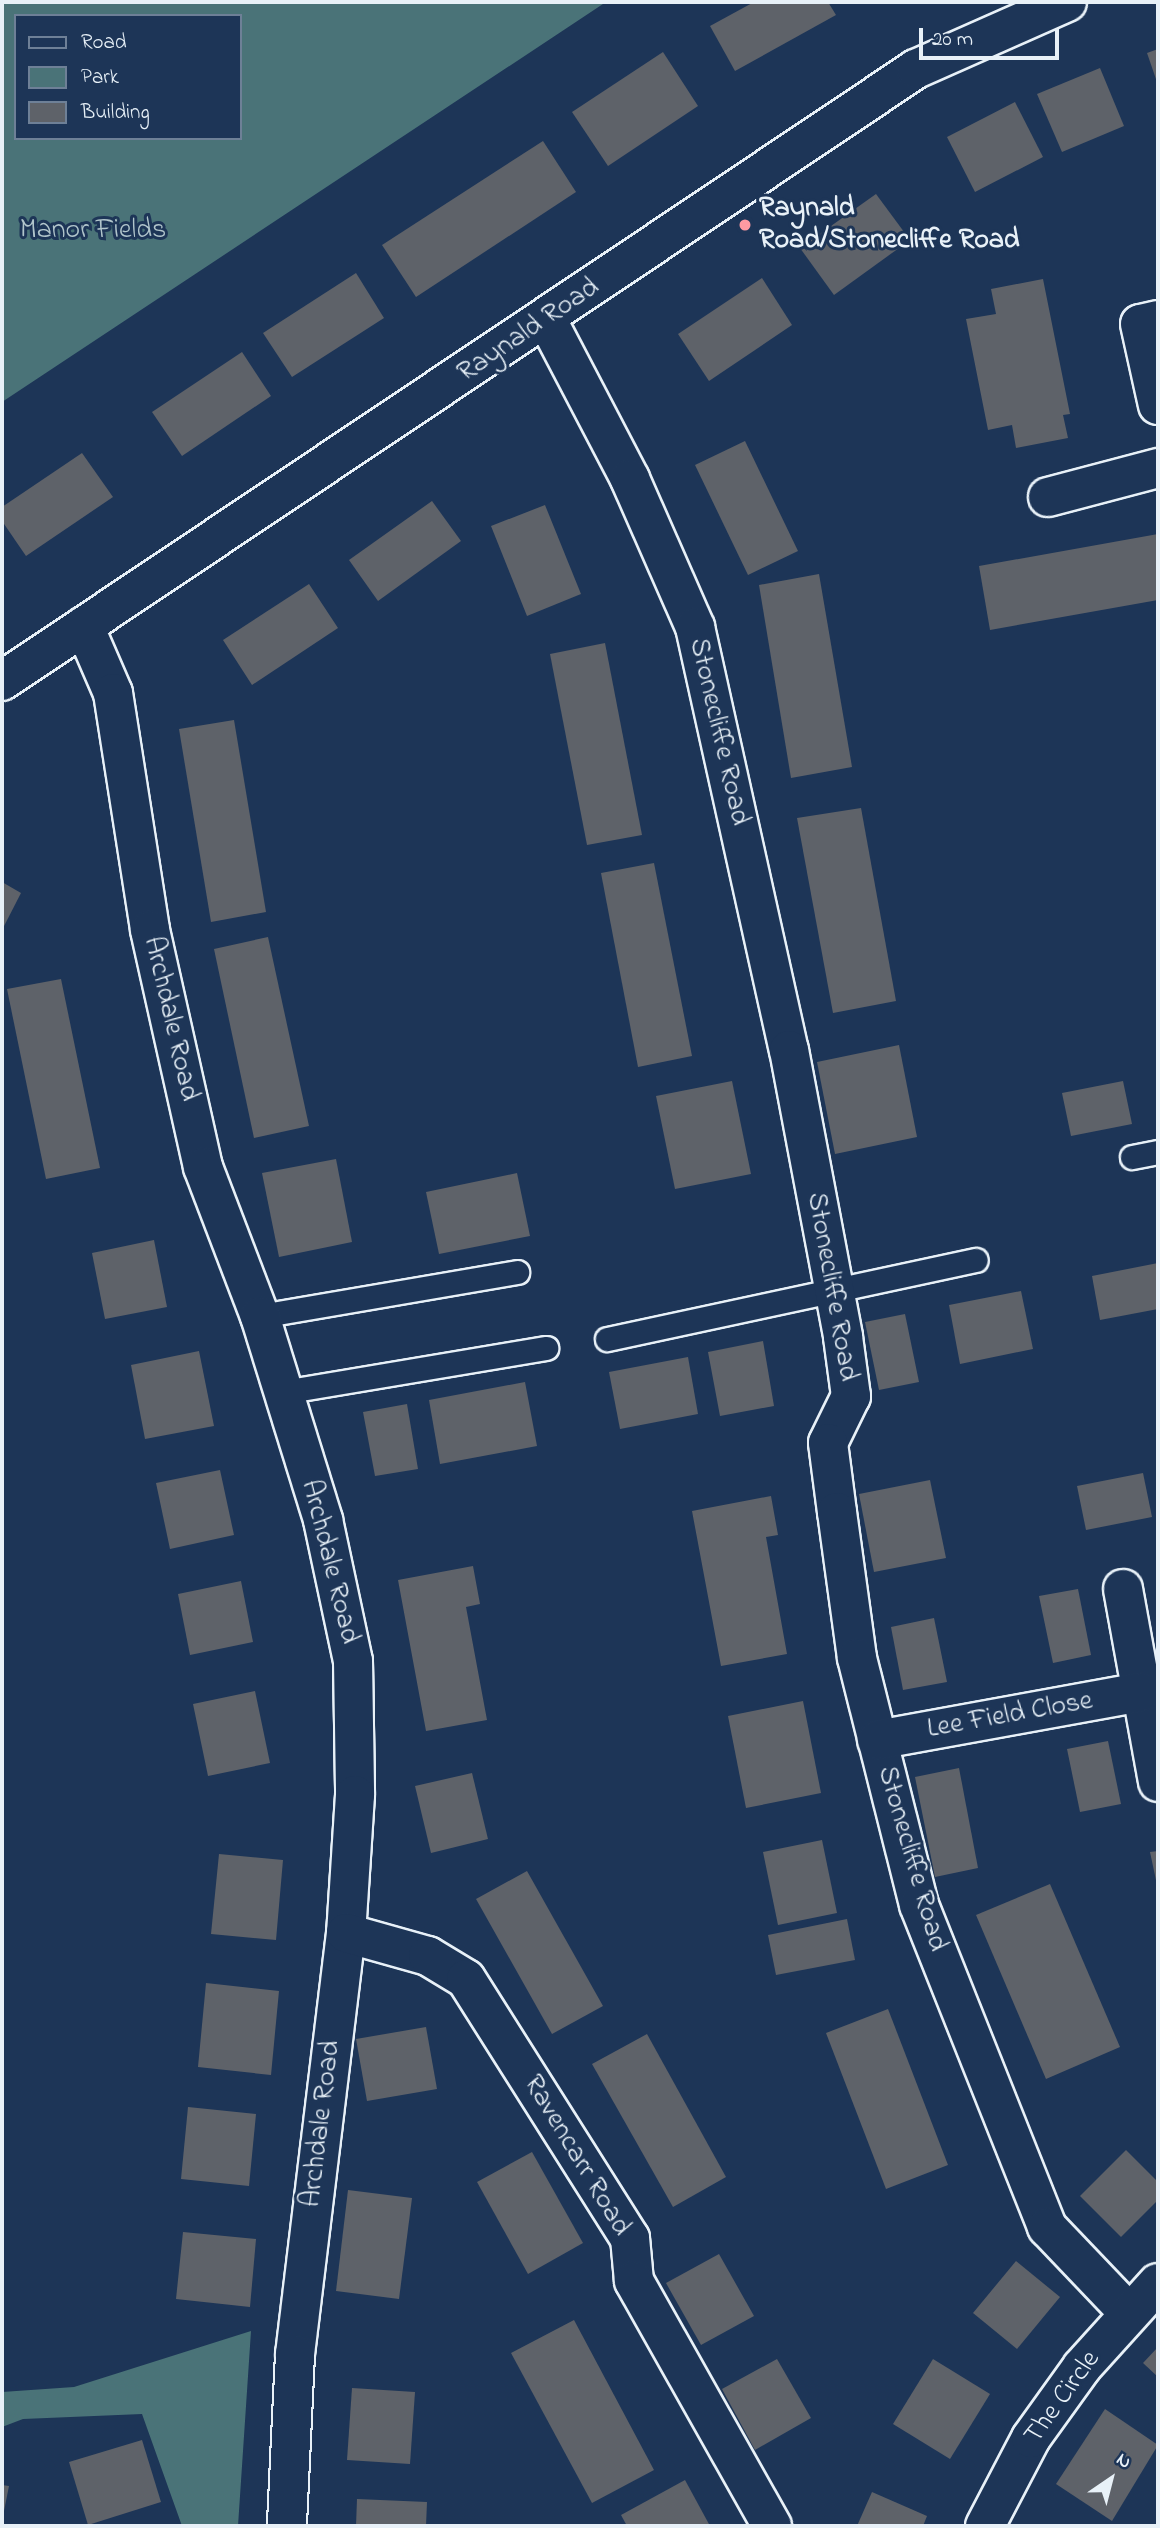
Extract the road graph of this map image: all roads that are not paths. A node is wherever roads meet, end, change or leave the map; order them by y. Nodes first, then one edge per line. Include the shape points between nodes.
1 (1067, 2) edge
2 (547, 320) junction
3 (1158, 320) edge
4 (1158, 405) edge
5 (1158, 468) edge
6 (1048, 498) dead end
7 (84, 626) junction
8 (2, 681) edge
9 (1158, 1152) edge
10 (1132, 1157) dead end
11 (976, 1260) dead end
12 (517, 1272) dead end
13 (832, 1287) junction
14 (260, 1316) junction
15 (607, 1339) dead end
16 (546, 1348) dead end
17 (283, 1392) junction
18 (1123, 1589) dead end
19 (1142, 1692) junction
20 (877, 1740) junction
21 (1158, 1782) edge
22 (346, 1933) junction
23 (1158, 2283) edge
24 (1129, 2312) junction
25 (286, 2526) edge
26 (772, 2526) edge
27 (985, 2526) edge

1 - 2 street, Raynald Road via 916,69
2 - 7 street, Raynald Road
2 - 13 street, Stonecliffe Road via 630,479 695,627 789,1050
3 - 4 street via 1140,324
5 - 6 street
7 - 8 street, Raynald Road
7 - 14 street, Archdale Road via 113,693 150,930 203,1167
9 - 10 lane
11 - 13 lane
12 - 14 lane
13 - 15 lane
13 - 20 street, Stonecliffe Road via 851,1396 828,1443 857,1658
14 - 17 street, Archdale Road
16 - 17 lane
17 - 22 street, Archdale Road via 323,1520 353,1661 355,1795
18 - 19 street
19 - 20 street, Lee Field Close
19 - 21 street
20 - 24 street, Stonecliffe Road via 919,1905 1047,2227
22 - 25 street, Archdale Road via 295,2354
22 - 26 street, Ravencarr Road via 428,1956 466,1979 630,2238 634,2281
23 - 24 street, The Circle
24 - 27 street, The Circle via 1031,2438

